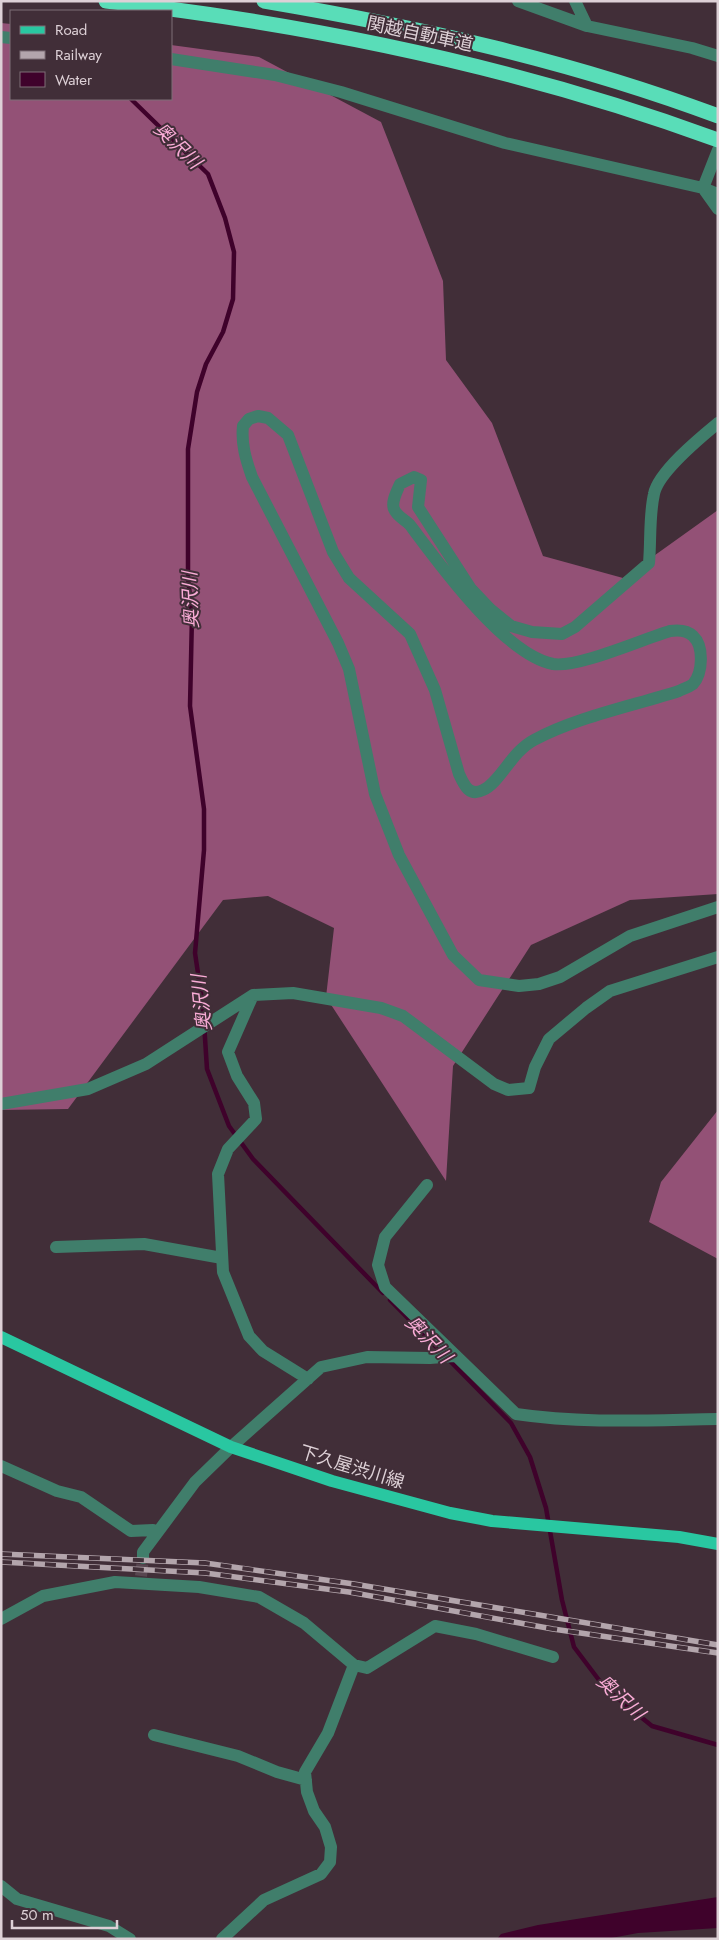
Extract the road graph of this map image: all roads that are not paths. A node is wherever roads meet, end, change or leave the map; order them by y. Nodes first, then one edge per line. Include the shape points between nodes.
1 (106, 1) edge
2 (264, 1) edge
3 (518, 1) edge
4 (575, 1) edge
5 (171, 10) edge
6 (172, 10) edge
7 (587, 26) junction
8 (718, 56) edge
9 (172, 58) edge
10 (718, 116) edge
11 (718, 140) edge
12 (716, 155) edge
13 (703, 188) junction
14 (718, 194) edge
15 (718, 209) edge
16 (718, 423) edge
17 (718, 908) edge
18 (718, 957) edge
19 (253, 995) junction
20 (1, 1104) edge
21 (427, 1185) dead end
22 (56, 1247) dead end
23 (222, 1258) junction
24 (1, 1337) edge
25 (454, 1356) junction
26 (308, 1379) junction
27 (718, 1419) edge
28 (231, 1446) junction
29 (1, 1466) edge
30 (157, 1533) junction
31 (718, 1544) edge
32 (142, 1558) tunnel mouth
33 (1, 1619) edge
34 (553, 1657) dead end
35 (354, 1665) junction
36 (154, 1735) dead end
37 (306, 1780) junction
38 (1, 1886) edge
39 (130, 1939) edge
40 (222, 1939) edge

1 - 5 highway, 関越自動車道
2 - 10 highway, 関越自動車道 via 469,41 576,69
3 - 7 street
4 - 7 street
6 - 11 highway, 関越自動車道 via 365,41 470,63 576,92
7 - 8 street
9 - 13 street via 284,78 341,92 505,143
12 - 13 street
13 - 14 street
13 - 15 street
16 - 17 street via 672,465 654,492 649,563 575,627 562,634 532,632 511,626 490,609 471,589 418,506 421,480 414,477 400,484 394,498 394,509 399,516 408,522 477,610 525,652 555,664 583,660 680,630 692,635 698,643 699,675 692,684 679,691 561,727 515,753 492,784 483,790 469,791 459,774 435,690 410,634 349,578 333,552 288,435 268,418 258,416 243,426 245,457 252,477 349,669 376,794 399,855 453,956 479,980 519,986 539,984 560,977 630,936
18 - 19 street via 610,991 549,1039 529,1088 508,1090 494,1084 403,1016 381,1008 293,993
19 - 20 street via 146,1064 88,1090
19 - 23 street via 228,1052 237,1076 254,1103 256,1119 228,1149 218,1174
21 - 25 street via 385,1237 378,1265 385,1287
22 - 23 street via 144,1244
23 - 26 street via 223,1272 249,1336 264,1351
24 - 28 main road, 下久屋渋川線
25 - 26 street via 352,1359 321,1367
25 - 27 street via 516,1414 581,1420
26 - 28 street
28 - 30 street via 195,1482
28 - 31 main road, 下久屋渋川線 via 332,1481 450,1513 492,1521 679,1537
29 - 30 street via 56,1491 80,1497 131,1531 153,1530
30 - 32 street
33 - 35 street via 44,1596 115,1582 142,1579 199,1586 259,1597 304,1624
34 - 35 street via 476,1634 435,1626 367,1668
35 - 37 street via 328,1732 305,1772
36 - 37 street via 238,1756
37 - 40 street via 314,1811 325,1827 331,1847 330,1862 321,1874 264,1900
38 - 39 street via 17,1898 110,1926

